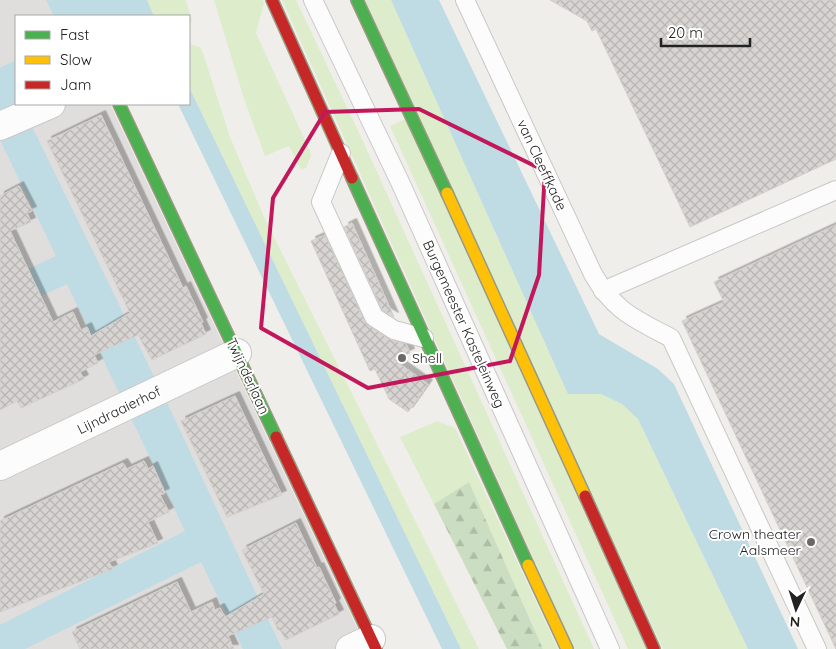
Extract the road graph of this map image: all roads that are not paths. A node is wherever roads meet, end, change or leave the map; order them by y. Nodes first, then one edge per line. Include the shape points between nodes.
1 (272, 0) edge
2 (313, 0) edge
3 (357, 0) edge
4 (465, 0) edge
5 (119, 105) edge
6 (41, 108) edge
7 (0, 126) edge
8 (341, 153) junction
9 (836, 190) edge
10 (603, 291) junction
11 (424, 338) junction
12 (237, 353) junction
13 (0, 466) edge
14 (366, 646) edge
15 (567, 649) edge
16 (610, 649) edge
17 (654, 649) edge
18 (817, 649) edge

1 - 8 main road
2 - 16 lane, Burgemeester Kasteleinweg via 400,182
3 - 17 main road
4 - 10 lane, van Cleeffkade
5 - 12 main road, Twijnderlaan
6 - 7 street
8 - 11 main road
8 - 11 lane via 321,202 374,317 394,330
9 - 10 lane
10 - 18 lane, van Cleeffkade via 634,319 671,338
11 - 15 main road
12 - 13 street, Lijndraaierhof
12 - 14 main road, Twijnderlaan

